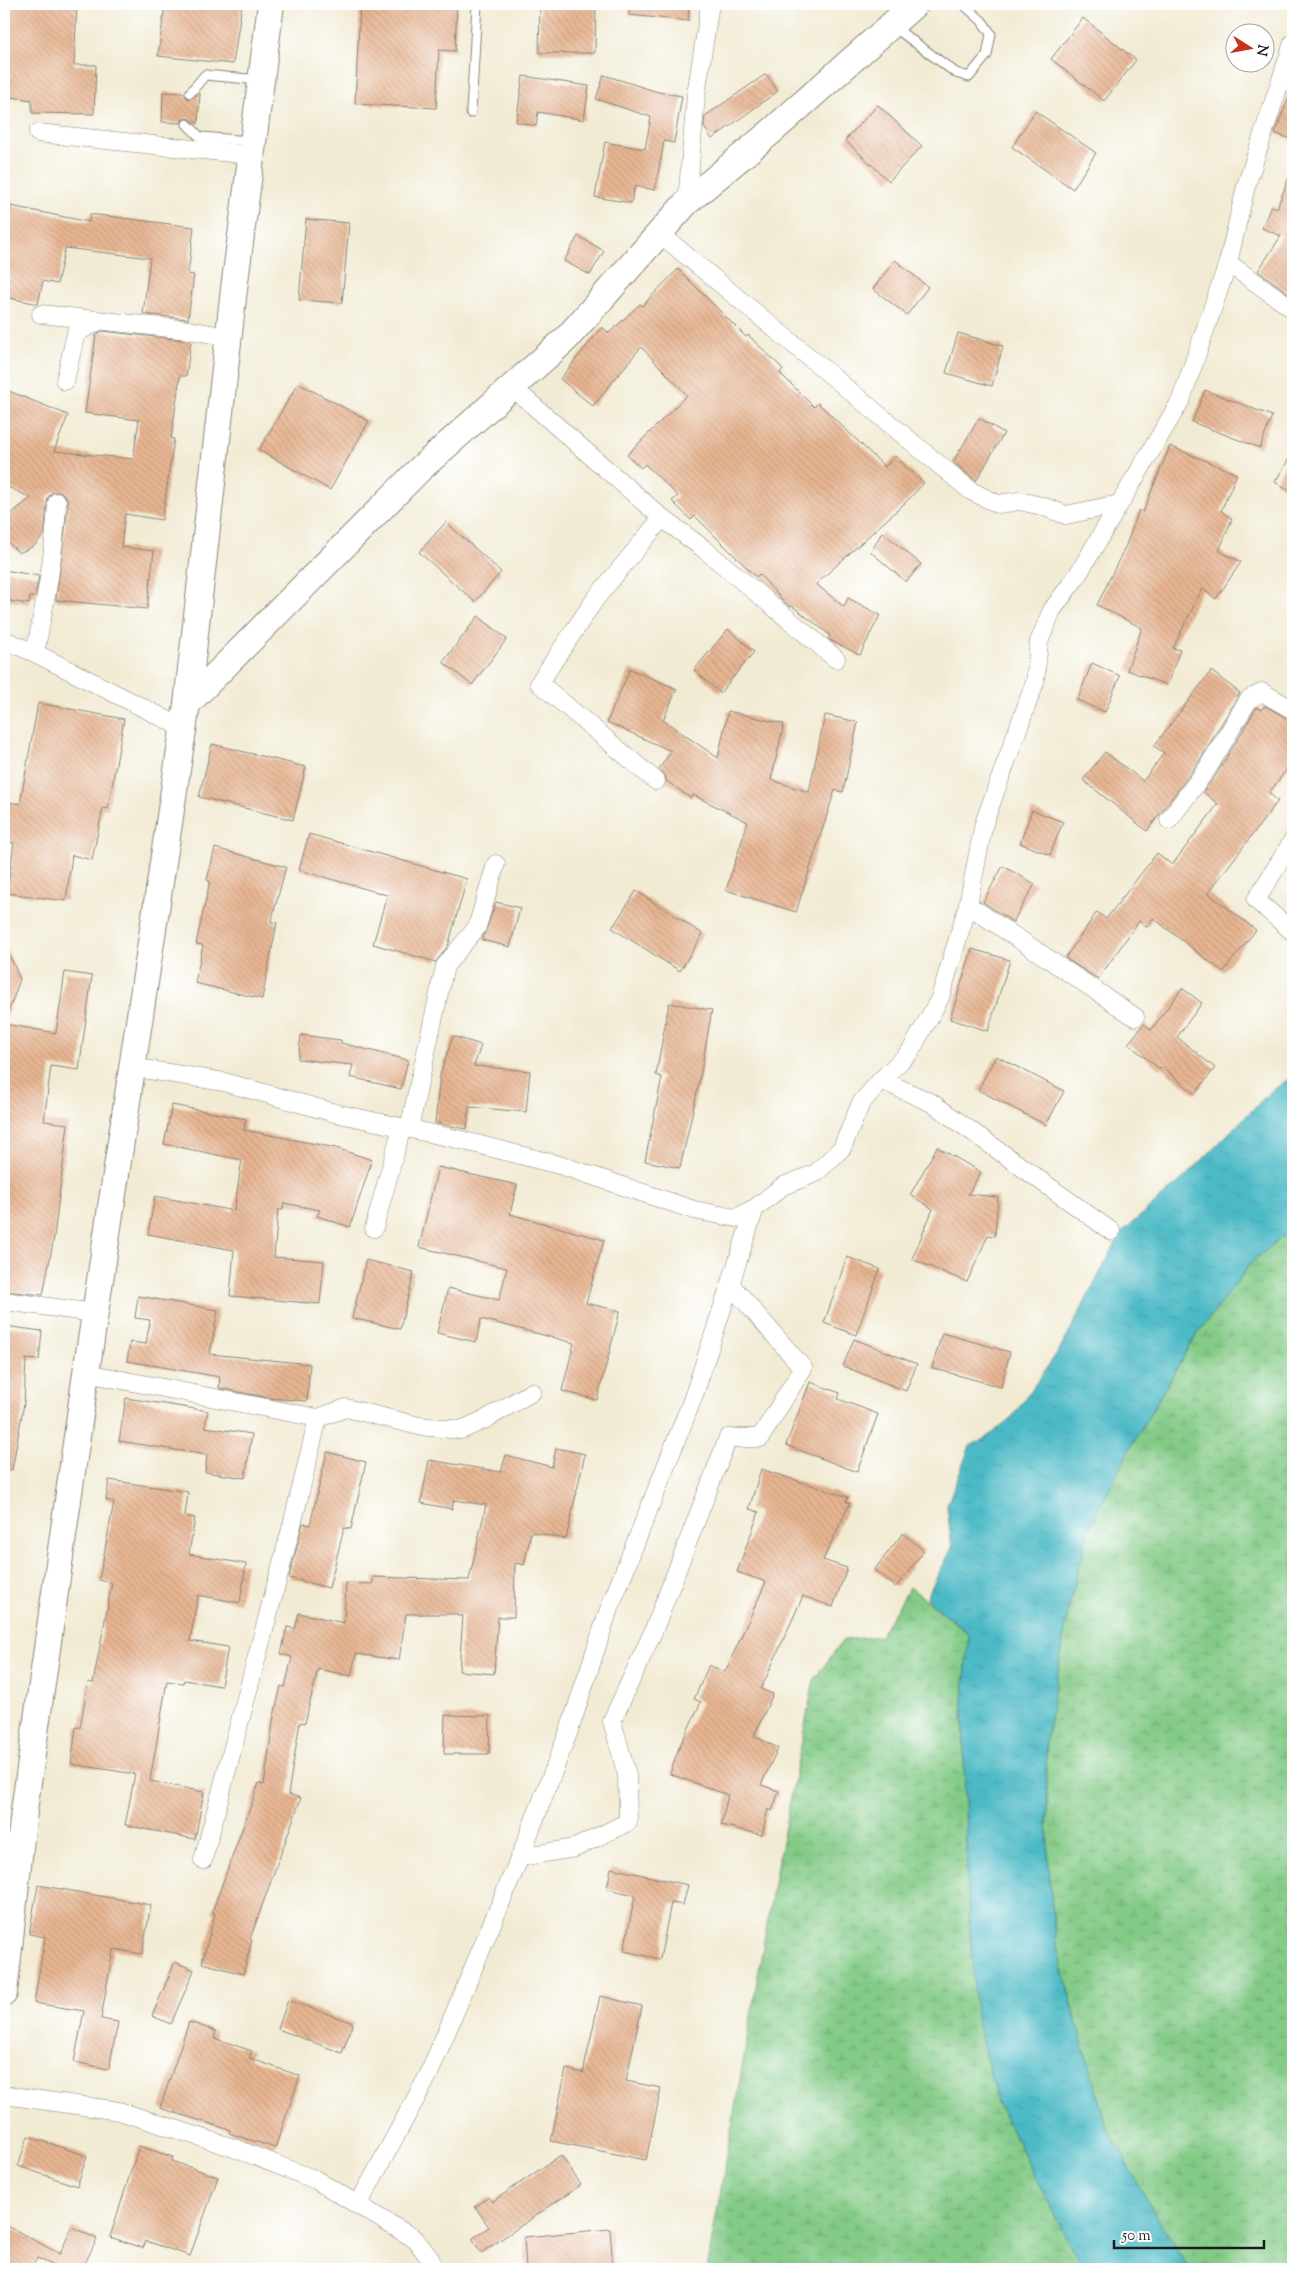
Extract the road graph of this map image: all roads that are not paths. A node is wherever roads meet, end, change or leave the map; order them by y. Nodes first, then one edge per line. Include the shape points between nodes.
1 (271, 4) edge
2 (477, 4) edge
3 (710, 4) edge
4 (915, 4) edge
5 (963, 4) edge
6 (891, 25) junction
7 (1293, 43) edge
8 (262, 80) junction
9 (190, 93) dead end
10 (470, 112) dead end
11 (187, 124) dead end
12 (38, 133) dead end
13 (252, 148) junction
14 (687, 202) junction
15 (660, 233) junction
16 (1228, 262) junction
17 (1293, 309) edge
18 (41, 314) dead end
19 (99, 321) junction
20 (228, 337) junction
21 (65, 380) dead end
22 (512, 387) junction
23 (58, 502) dead end
24 (1119, 504) junction
25 (662, 518) junction
26 (4, 640) edge
27 (36, 654) junction
28 (836, 659) dead end
29 (1293, 710) edge
30 (185, 716) junction
31 (656, 781) dead end
32 (1169, 820) dead end
33 (1293, 840) edge
34 (496, 864) dead end
35 (968, 905) junction
36 (1293, 932) edge
37 (1135, 1017) dead end
38 (131, 1067) junction
39 (881, 1080) junction
40 (406, 1128) junction
41 (755, 1208) junction
42 (374, 1228) dead end
43 (1111, 1231) dead end
44 (730, 1284) junction
45 (4, 1301) edge
46 (95, 1313) junction
47 (86, 1373) junction
48 (532, 1392) dead end
49 (318, 1418) junction
50 (520, 1857) junction
51 (203, 1860) dead end
52 (4, 1993) edge
53 (4, 2095) edge
54 (358, 2205) junction
55 (432, 2269) edge

1 - 8 street
2 - 10 lane
3 - 14 street via 696,95
4 - 6 street
5 - 6 lane via 991,34 987,56 969,77 956,73
6 - 14 street
7 - 16 street via 1246,186
8 - 9 lane via 205,74
8 - 13 street
11 - 13 lane via 200,137
12 - 13 street
13 - 20 street
14 - 15 street
15 - 22 street via 566,339
15 - 24 street via 971,491 998,504 1018,501 1066,515
16 - 17 street
16 - 24 street via 1180,400
18 - 19 street
19 - 20 street
19 - 21 street via 76,333
20 - 30 street
22 - 25 street
22 - 30 street via 420,469
23 - 27 street
24 - 35 street via 1078,576 1052,610 1039,642 1035,682 984,823
25 - 28 street
25 - 31 street via 596,598 538,683
26 - 27 street
27 - 30 street
29 - 32 street via 1262,692 1249,699 1207,769
30 - 38 street
33 - 36 street via 1256,900
34 - 40 street via 477,927 445,966
35 - 37 street
35 - 39 street via 940,998 910,1052
38 - 40 street via 224,1082 335,1113
38 - 46 street
39 - 41 street via 861,1103 842,1148 816,1173 784,1186
39 - 43 street via 932,1103
40 - 41 street via 563,1166 694,1210 736,1218
40 - 42 street
41 - 44 street
44 - 50 street via 693,1398 608,1612 570,1728
44 - 50 street via 803,1368 760,1438 728,1438 654,1632 612,1721 627,1775 628,1822 575,1848
45 - 46 street
46 - 47 street
47 - 49 street
47 - 52 street via 24,1811
48 - 49 street via 461,1430 419,1426 346,1408
49 - 51 street
50 - 54 street via 428,2076
53 - 54 street via 119,2111 234,2148 316,2180
54 - 55 street via 415,2239 431,2260

